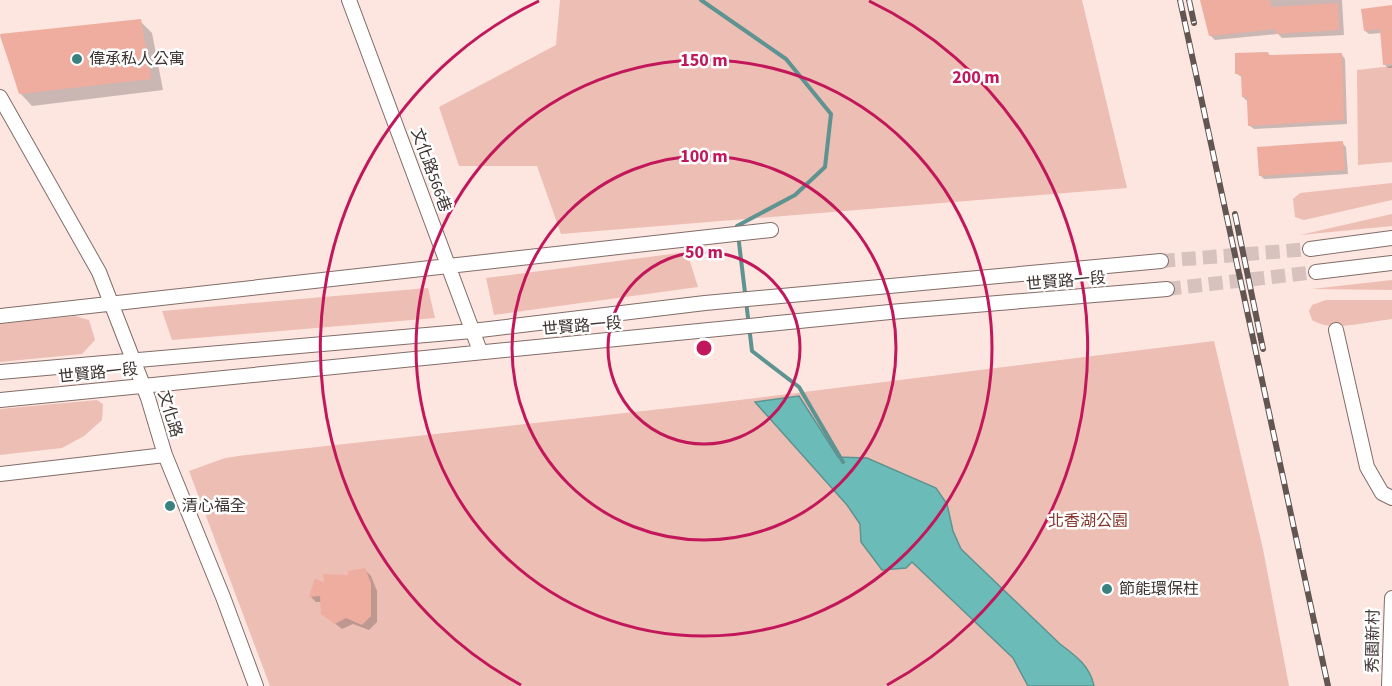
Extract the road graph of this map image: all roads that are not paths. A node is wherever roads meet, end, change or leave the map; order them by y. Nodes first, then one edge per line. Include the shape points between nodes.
1 (349, 0) edge
2 (0, 98) edge
3 (771, 230) dead end
4 (1392, 238) edge
5 (1310, 249) tunnel mouth
6 (1161, 261) tunnel mouth
7 (1392, 263) edge
8 (449, 268) junction
9 (1316, 272) tunnel mouth
10 (1167, 289) tunnel mouth
11 (112, 305) junction
12 (0, 316) edge
13 (1336, 330) dead end
14 (472, 331) junction
15 (480, 351) junction
16 (134, 359) junction
17 (0, 372) edge
18 (143, 385) junction
19 (0, 399) edge
20 (165, 455) junction
21 (0, 474) edge
22 (1392, 498) edge
23 (1392, 598) edge
24 (256, 686) edge
25 (1389, 686) edge

1 - 8 street, 文化路566巷
2 - 11 street, 文化路 via 99,272
3 - 8 street
4 - 5 street
6 - 14 street, 世賢路一段 via 705,303
7 - 9 street
8 - 11 street
8 - 14 street, 文化路566巷
10 - 15 street, 世賢路一段
11 - 12 street
11 - 16 street, 文化路
13 - 22 street via 1367,467 1382,493
14 - 15 street, 文化路566巷
14 - 16 street, 世賢路一段
15 - 18 street, 世賢路一段
16 - 17 street, 世賢路一段
16 - 18 street, 文化路
18 - 19 street, 世賢路一段
18 - 20 street, 文化路
20 - 21 street
20 - 24 street, 文化路
23 - 25 street, 秀園新村

